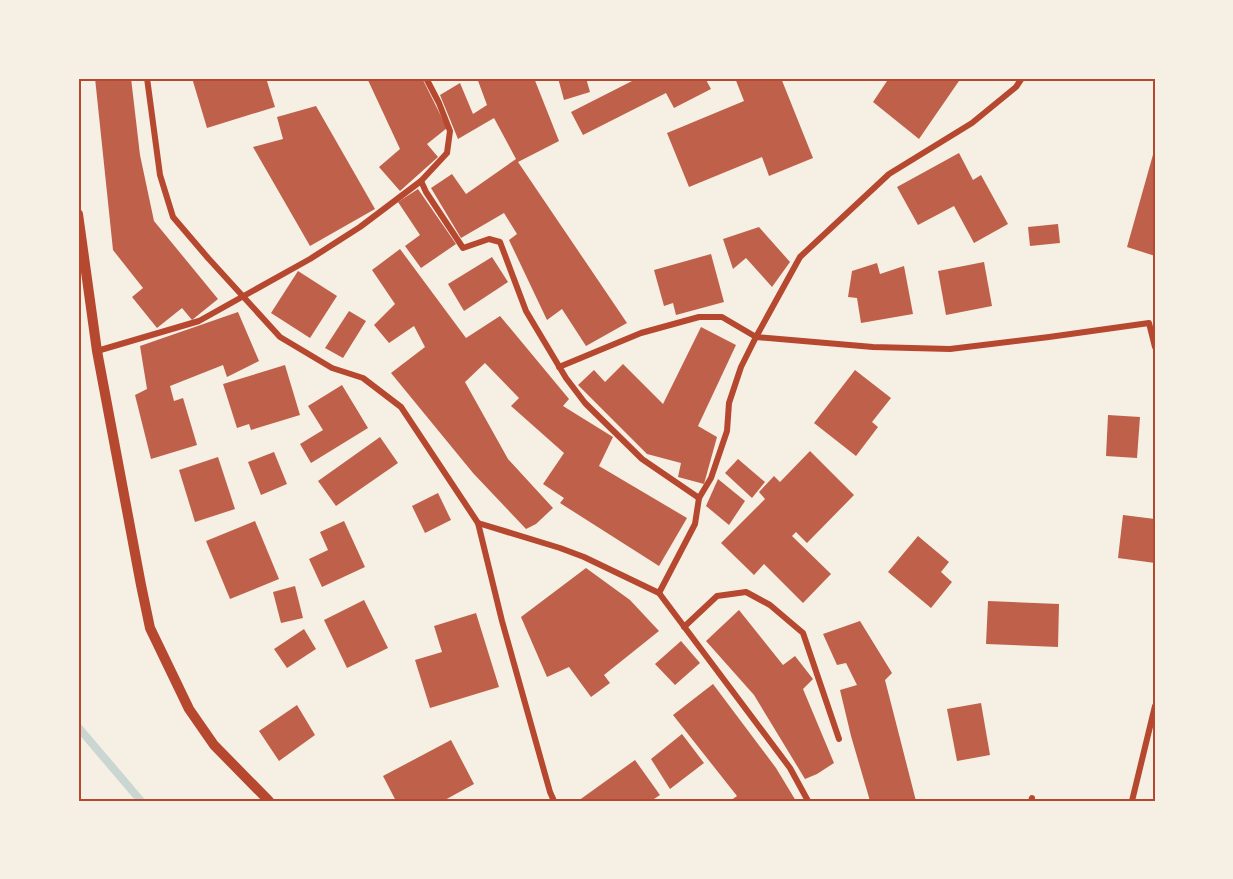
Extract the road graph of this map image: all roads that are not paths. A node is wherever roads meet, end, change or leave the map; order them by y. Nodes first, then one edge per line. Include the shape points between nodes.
1 (147, 78) edge
2 (426, 78) edge
3 (1022, 78) edge
4 (421, 181) junction
5 (78, 214) edge
6 (242, 296) junction
7 (756, 337) junction
8 (1155, 347) edge
9 (97, 351) junction
10 (559, 367) junction
11 (699, 498) junction
12 (478, 523) junction
13 (659, 593) junction
14 (684, 627) junction
15 (1155, 705) edge
16 (839, 739) dead end
17 (269, 801) edge
18 (554, 801) edge
19 (808, 801) edge
20 (1132, 801) edge

1 - 6 street via 160,174 173,217
2 - 4 street via 450,131 447,153
3 - 7 street via 972,123 889,174 800,257
4 - 6 street via 360,227
4 - 10 street via 463,248 489,239 500,242 526,311
5 - 9 street
6 - 9 street via 199,321
6 - 12 street via 280,337 332,368 363,378 401,407
7 - 8 street via 950,349 1149,322
7 - 10 street via 722,317 699,317 641,333
7 - 11 street via 729,403 727,431 711,478
9 - 17 street via 150,628 189,709 214,745
10 - 11 street via 585,403 642,459
11 - 13 street via 695,524
12 - 13 street via 584,557
12 - 18 street
13 - 14 street
14 - 16 street via 717,596 746,592 770,605 803,633
14 - 19 street via 790,768
15 - 20 street

